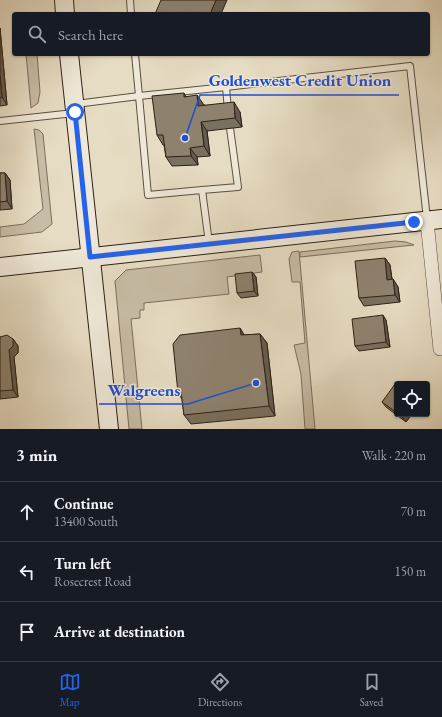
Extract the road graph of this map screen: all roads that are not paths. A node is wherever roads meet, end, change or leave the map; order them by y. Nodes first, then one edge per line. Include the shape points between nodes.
1 (64, 0) edge
2 (130, 0) edge
3 (65, 12) edge
4 (131, 12) edge
5 (69, 56) edge
6 (135, 56) edge
7 (226, 87) junction
8 (139, 96) junction
9 (75, 109) junction
10 (229, 113) edge
11 (0, 121) edge
12 (230, 128) edge
13 (202, 190) junction
14 (434, 220) edge
15 (210, 244) junction
16 (90, 257) junction
17 (0, 267) edge
18 (440, 349) dead end
19 (109, 429) edge

1 - 3 main road
2 - 4 lane
5 - 9 main road
6 - 8 lane
7 - 8 lane
7 - 10 lane
7 - 14 lane via 410,66
8 - 9 lane
8 - 13 lane via 148,195
9 - 11 lane
9 - 16 main road
12 - 13 lane via 238,187
13 - 15 lane
14 - 15 main road
14 - 18 street
15 - 16 main road
16 - 17 main road
16 - 19 main road

